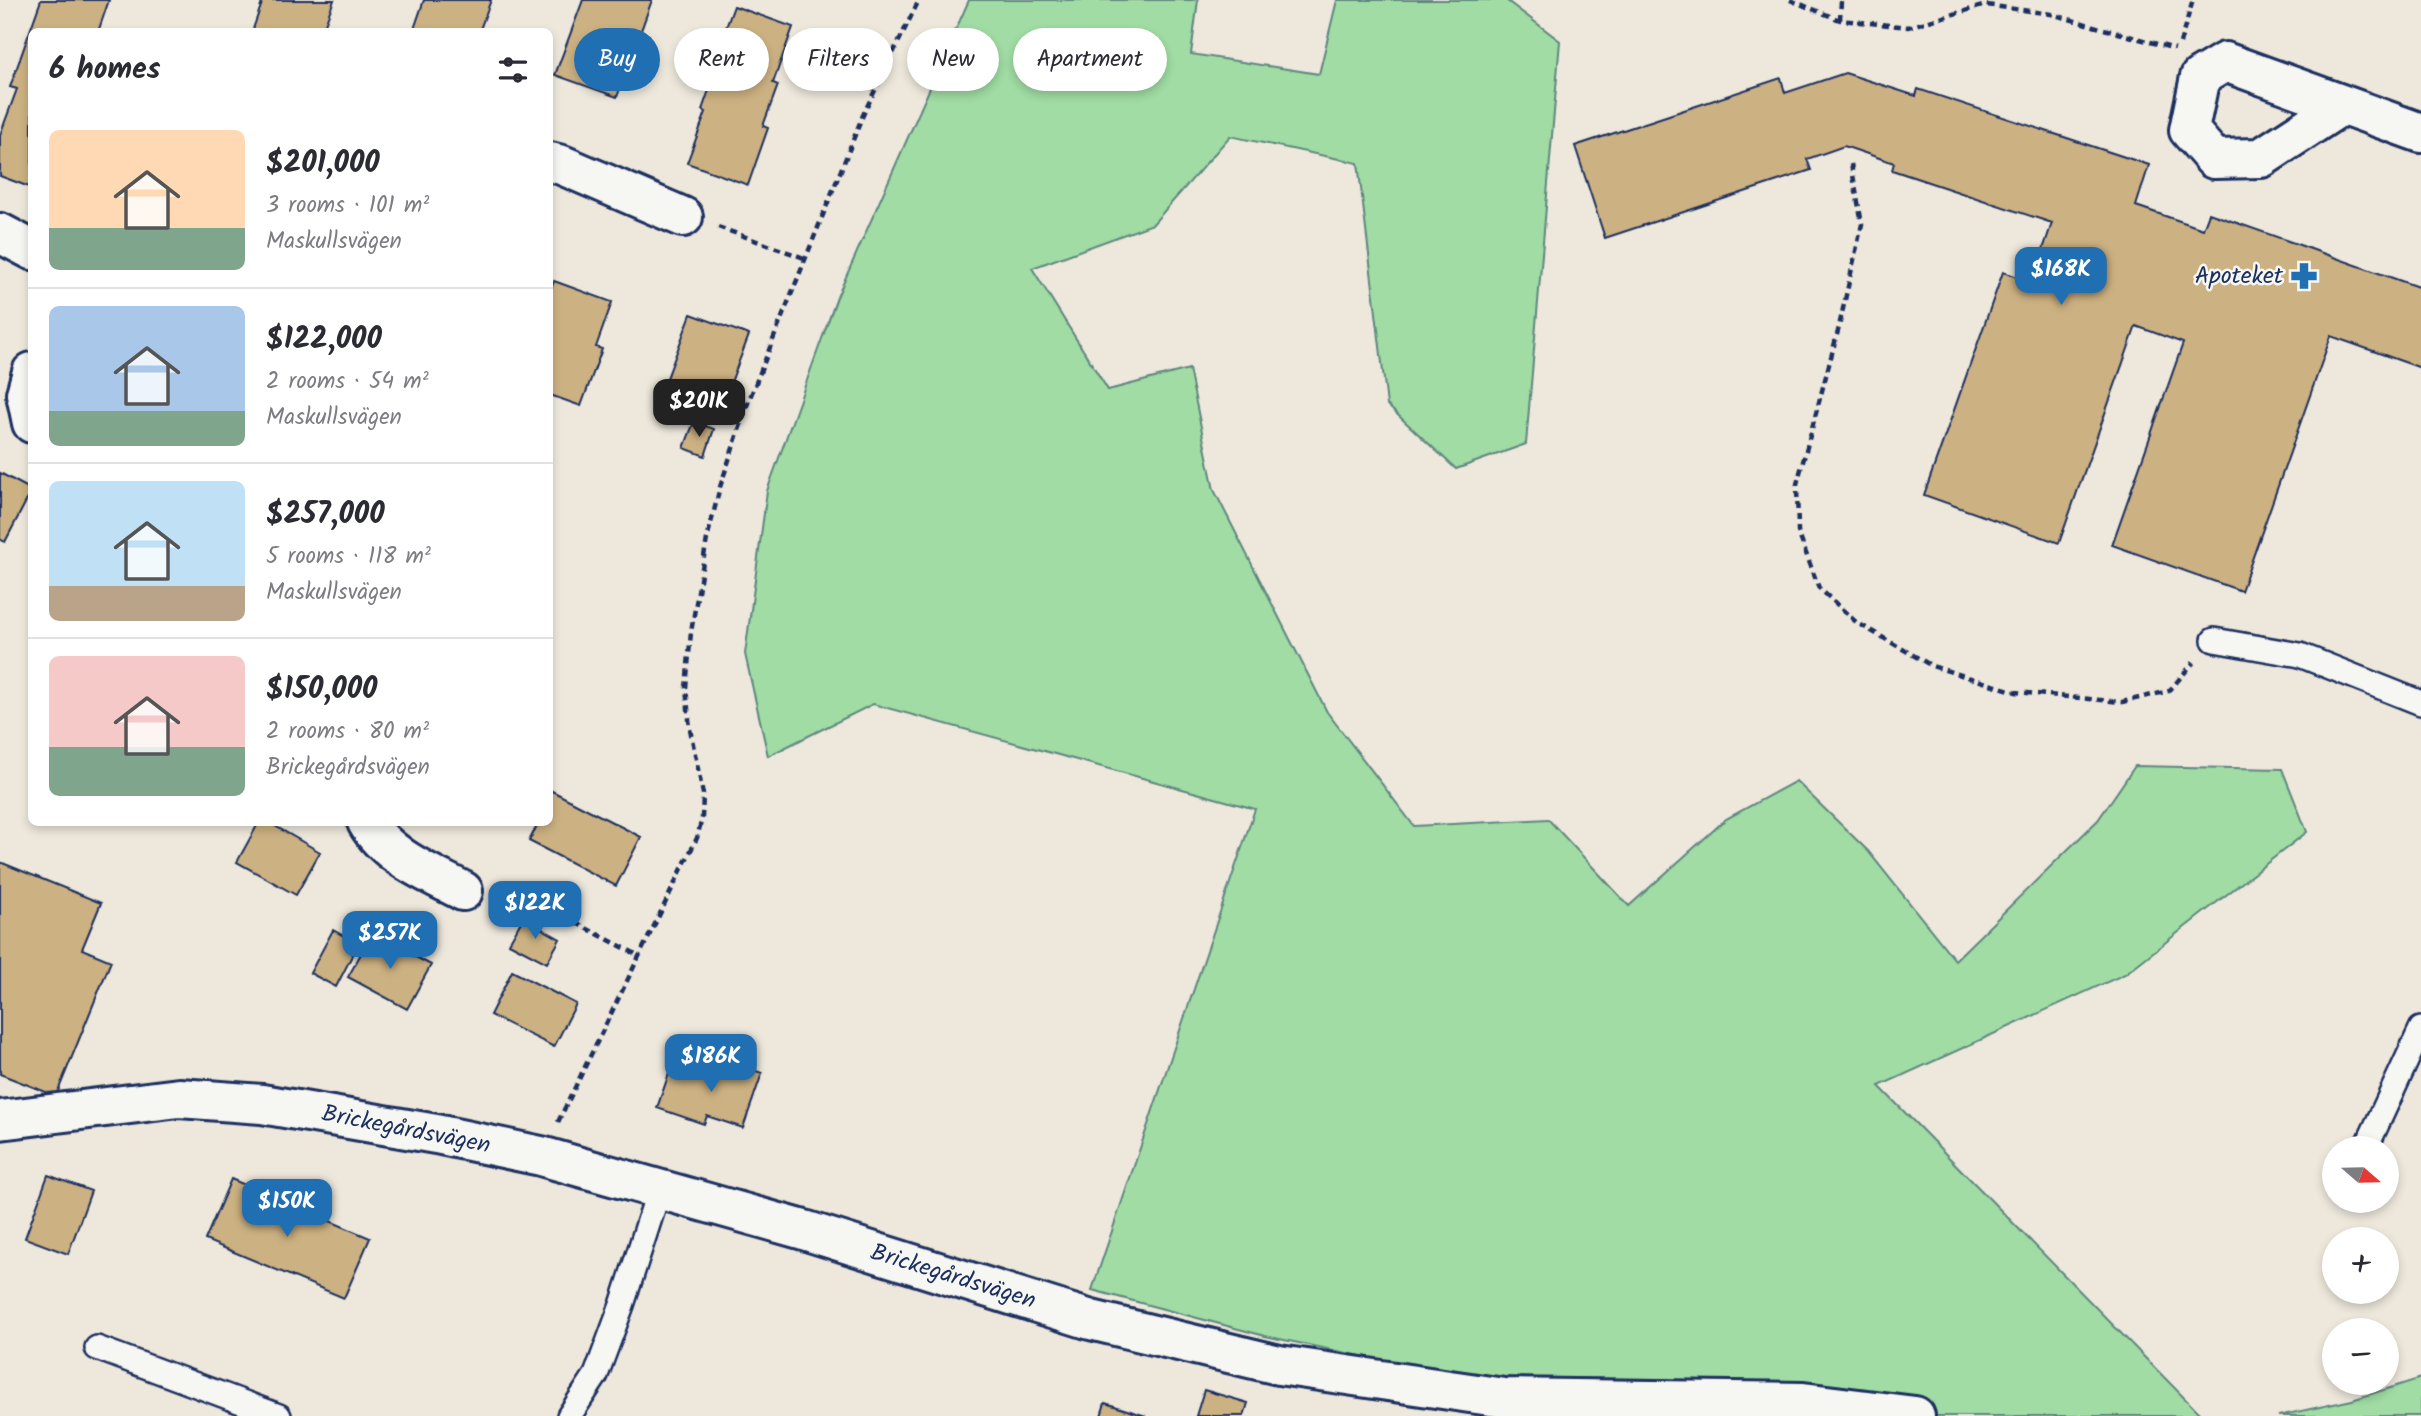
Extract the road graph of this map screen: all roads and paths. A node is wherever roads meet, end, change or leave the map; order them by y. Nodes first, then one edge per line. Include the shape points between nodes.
1 (919, 0) edge
2 (1790, 0) edge
3 (1841, 0) edge
4 (1840, 20) junction
5 (2178, 50) dead end
6 (2342, 106) dead end
7 (2421, 133) edge
8 (553, 163) edge
9 (1851, 164) dead end
10 (683, 217) joint
11 (0, 233) edge
12 (28, 248) edge
13 (807, 259) junction
14 (2214, 640) joint
15 (2421, 703) edge
16 (370, 826) edge
17 (463, 891) joint
18 (640, 956) junction
19 (2421, 1028) edge
20 (0, 1120) edge
21 (2372, 1136) edge
22 (541, 1156) junction
23 (659, 1190) junction
24 (97, 1348) dead end
25 (279, 1416) edge
26 (569, 1416) edge
27 (1915, 1416) edge

1 - 13 path via 863,114
2 - 4 path
3 - 4 path
4 - 5 path via 1908,27 1986,5 2051,13
6 - 7 street
8 - 10 street
9 - 14 path via 1862,224 1797,484 1798,532 1819,588 1856,622 1932,666 2016,692 2122,702 2169,691
10 - 13 path
11 - 12 street
13 - 18 path via 750,400 707,539 686,688 703,794 702,818 697,838
14 - 15 lane via 2300,654
16 - 17 street via 384,845
17 - 18 path via 490,878
18 - 22 path
19 - 21 lane
20 - 22 street, Brickegårdsvägen via 179,1098 262,1104
22 - 23 street, Brickegårdsvägen
23 - 26 lane via 596,1375
23 - 27 street, Brickegårdsvägen via 1091,1320 1279,1365 1504,1398 1803,1402
24 - 25 lane

